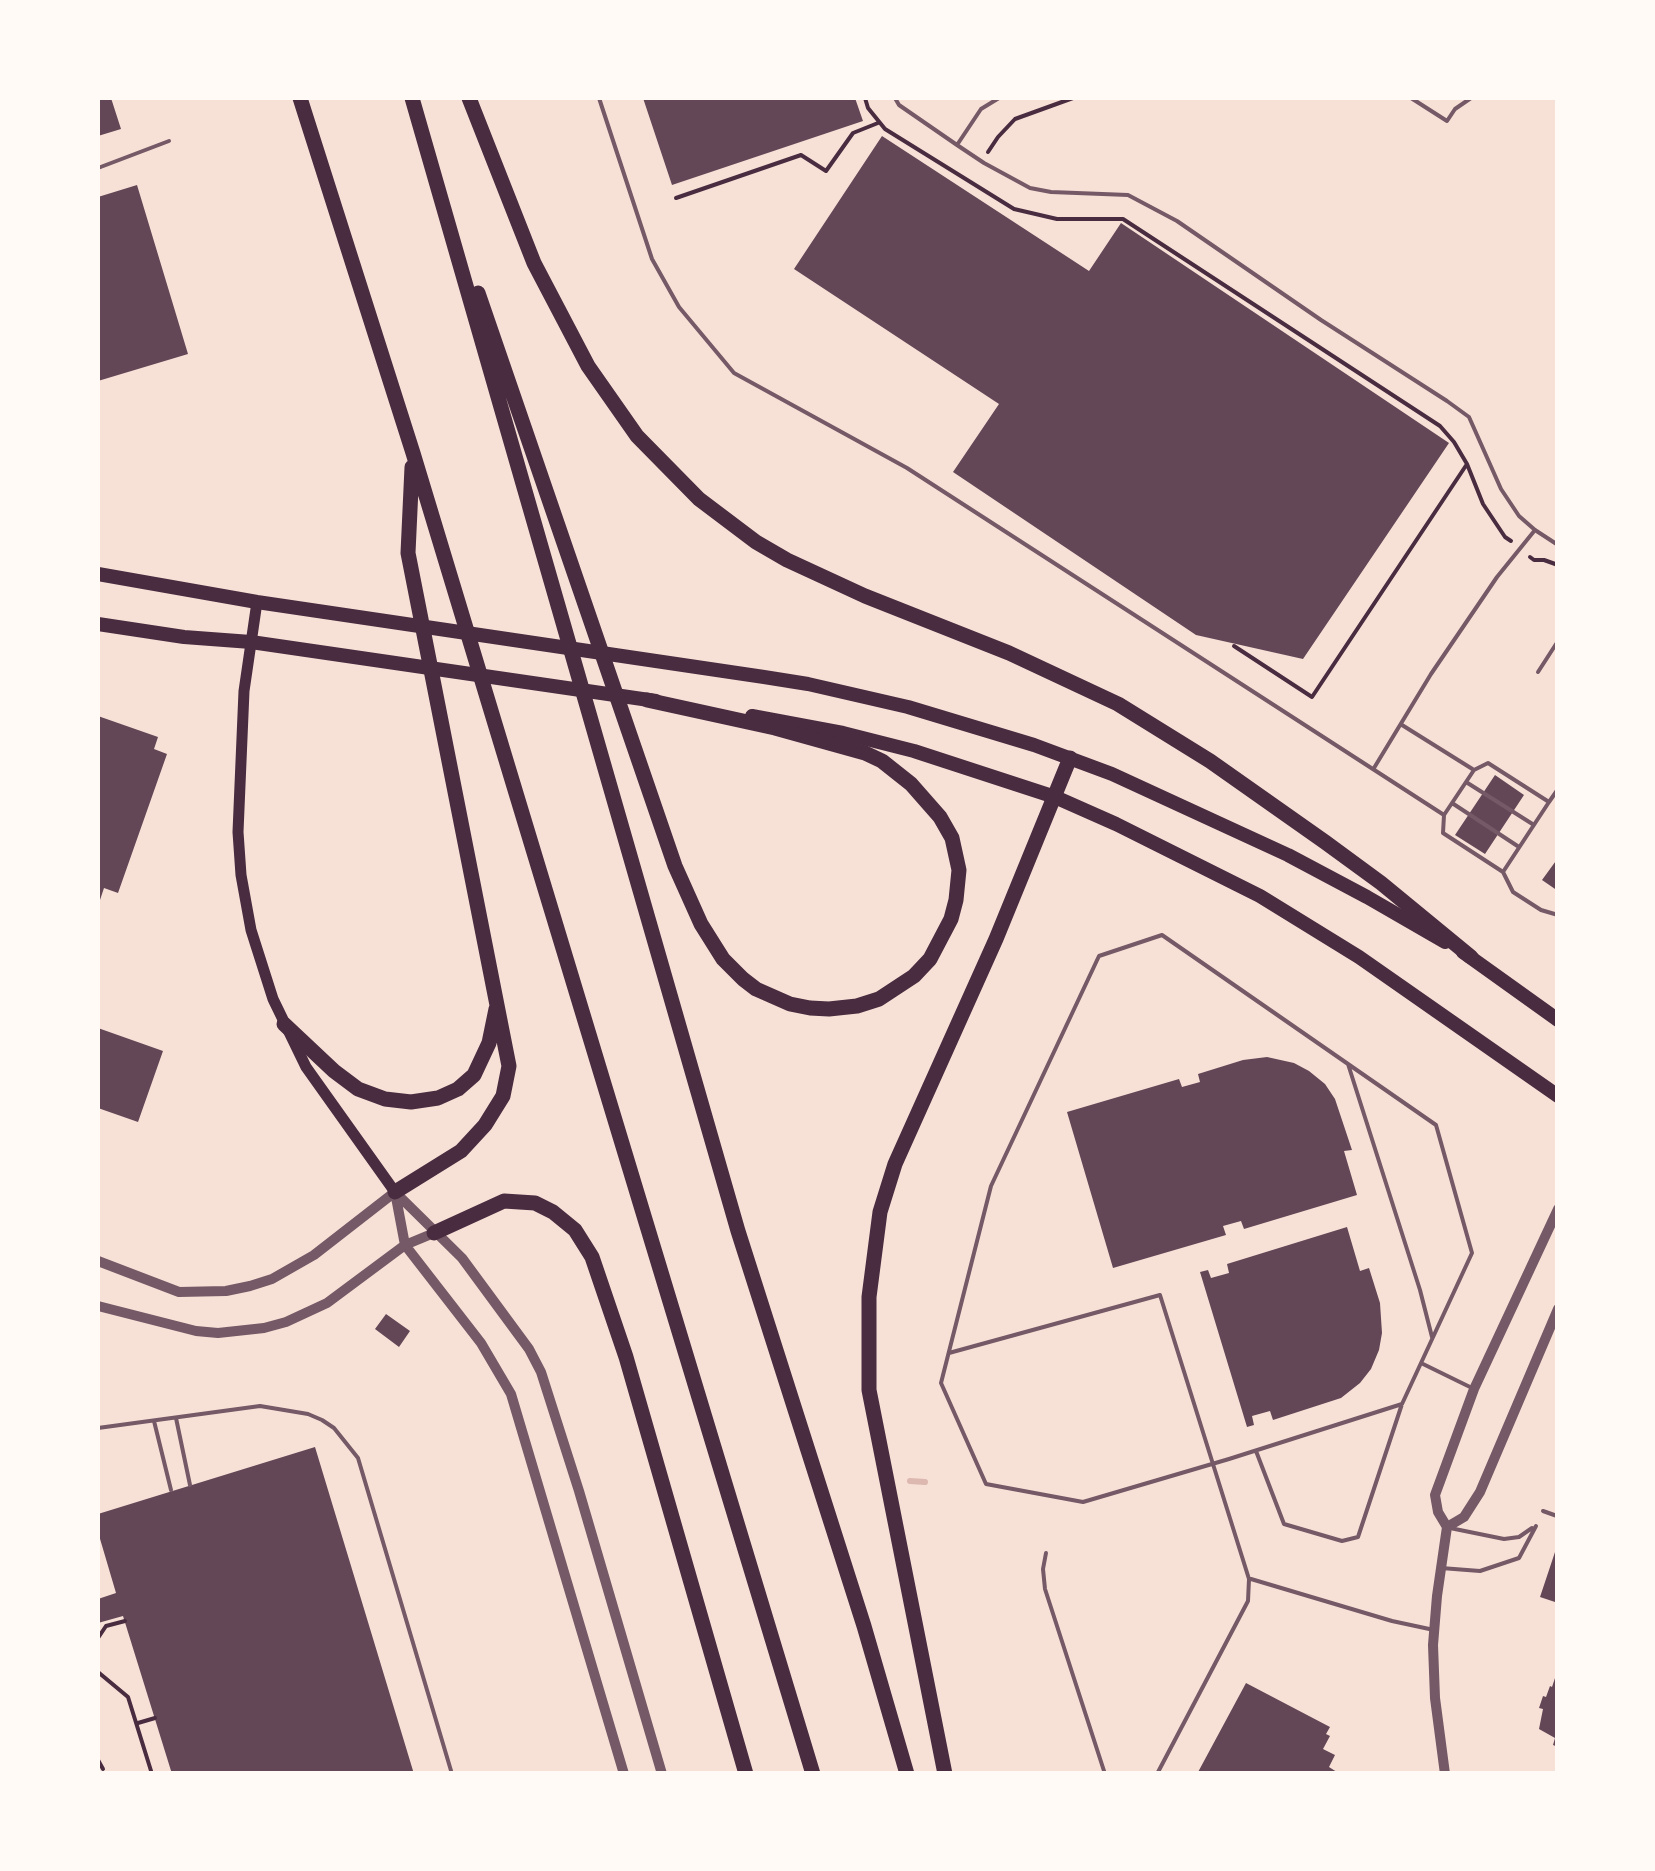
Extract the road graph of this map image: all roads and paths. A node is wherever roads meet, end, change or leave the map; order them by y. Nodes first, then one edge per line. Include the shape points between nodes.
1 (300, 98) edge
2 (469, 98) edge
3 (599, 98) edge
4 (865, 98) edge
5 (895, 98) edge
6 (999, 98) edge
7 (1073, 98) edge
8 (1411, 98) edge
9 (1469, 98) edge
10 (414, 103) edge
11 (878, 124) junction
12 (169, 141) dead end
13 (957, 146) junction
14 (982, 162) junction
15 (98, 168) edge
16 (970, 181) junction
17 (676, 198) dead end
18 (413, 454) junction
19 (1468, 464) junction
20 (1535, 530) junction
21 (1558, 544) edge
22 (1519, 548) junction
23 (1558, 565) edge
24 (98, 574) edge
25 (258, 602) junction
26 (98, 624) edge
27 (1558, 641) edge
28 (251, 642) junction
29 (1234, 646) dead end
30 (1538, 672) dead end
31 (647, 700) junction
32 (1402, 725) junction
33 (1070, 758) junction
34 (1374, 768) junction
35 (1474, 770) junction
36 (1466, 782) junction
37 (1558, 789) edge
38 (1055, 797) junction
39 (1549, 802) junction
40 (1451, 803) junction
41 (1444, 815) junction
42 (1534, 825) junction
43 (1520, 847) junction
44 (1503, 872) junction
45 (1558, 915) edge
46 (1470, 957) junction
47 (498, 1000) junction
48 (1558, 1020) edge
49 (284, 1024) junction
50 (1348, 1064) junction
51 (1558, 1096) edge
52 (395, 1192) junction
53 (1558, 1209) edge
54 (434, 1232) junction
55 (404, 1246) junction
56 (98, 1261) edge
57 (98, 1306) edge
58 (1558, 1309) edge
59 (1432, 1339) junction
60 (949, 1353) junction
61 (1421, 1362) junction
62 (1474, 1390) junction
63 (1402, 1404) junction
64 (176, 1418) junction
65 (154, 1421) junction
66 (98, 1428) edge
67 (1256, 1451) junction
68 (1212, 1464) junction
69 (190, 1485) dead end
70 (172, 1490) dead end
71 (1542, 1511) dead end
72 (1557, 1516) edge
73 (1447, 1527) junction
74 (1046, 1554) dead end
75 (1441, 1568) junction
76 (1249, 1579) junction
77 (125, 1621) dead end
78 (1434, 1630) junction
79 (98, 1638) edge
80 (98, 1672) edge
81 (155, 1718) dead end
82 (138, 1723) junction
83 (98, 1760) edge
84 (102, 1769) dead end
85 (152, 1774) edge
86 (452, 1774) edge
87 (624, 1774) edge
88 (662, 1774) edge
89 (746, 1774) edge
90 (812, 1774) edge
91 (907, 1774) edge
92 (945, 1774) edge
93 (1105, 1774) edge
94 (1157, 1774) edge
95 (1445, 1774) edge

1 - 18 highway
2 - 46 highway via 534,263 588,366 637,436 699,500 787,560 1118,704 1326,842
3 - 34 lane via 652,259 678,307 734,373 906,468
4 - 11 path
5 - 13 lane
6 - 13 lane via 981,109
7 - 14 path via 1015,119
8 - 9 lane via 1447,122
10 - 31 highway via 658,820 701,924 743,980 790,1004 857,1006 879,999 930,960 951,919 959,870 952,838 911,784 865,753
10 - 91 highway via 738,1231
11 - 16 path
11 - 17 path via 853,132 826,171 801,156
12 - 15 lane
13 - 14 lane
14 - 16 path
14 - 20 lane via 1030,188 1128,195 1177,221 1469,417 1501,489
16 - 19 path via 1014,209 1057,219 1123,219 1440,426
18 - 47 highway via 408,553
18 - 90 highway
19 - 22 path via 1483,504
19 - 29 path via 1312,697
20 - 21 lane
20 - 22 lane
22 - 23 path via 1534,560
22 - 32 lane
24 - 25 main road
25 - 28 main road
25 - 33 main road via 779,679 953,720
26 - 28 main road
27 - 30 lane
28 - 31 main road
28 - 49 main road via 240,874 263,975
31 - 38 main road via 879,742
32 - 34 lane
32 - 35 lane
33 - 38 highway
33 - 46 main road via 1288,855
34 - 41 lane
35 - 36 lane
35 - 39 lane via 1488,764
36 - 40 lane
36 - 42 lane
37 - 39 lane
38 - 51 main road via 1260,896
38 - 92 highway via 895,1164 880,1212 869,1297 869,1390
39 - 42 lane
40 - 41 lane
40 - 43 lane
41 - 44 lane via 1443,833
42 - 43 lane
43 - 44 lane
44 - 45 lane via 1513,892
46 - 48 main road
47 - 49 highway via 474,1075 448,1094 411,1102 358,1089
47 - 52 highway via 510,1066 503,1096 461,1151
49 - 52 main road via 316,1082
50 - 59 lane
50 - 59 lane via 1436,1125 1472,1253
50 - 60 lane via 1162,935 1099,956 992,1186
52 - 54 street
52 - 55 street
52 - 56 street via 314,1256 250,1286 178,1292
53 - 62 street
54 - 55 street
54 - 88 street via 497,1303 541,1372
54 - 89 highway via 504,1202 535,1203 575,1230 592,1258
55 - 57 street via 327,1303 264,1328 196,1331
55 - 87 street via 482,1343 511,1394
58 - 73 street via 1480,1492 1464,1517
59 - 61 lane
60 - 68 lane via 941,1383 986,1484 1083,1502
60 - 68 lane via 1160,1296
61 - 62 lane
61 - 63 lane
62 - 73 street via 1434,1495
63 - 67 lane
63 - 67 lane via 1358,1536 1342,1541 1284,1524
64 - 65 lane
64 - 69 lane
64 - 86 lane via 260,1406 308,1414 341,1435 358,1458
65 - 66 lane
65 - 70 lane
67 - 68 lane
68 - 76 lane
71 - 72 lane
73 - 75 street
73 - 75 lane via 1504,1538 1536,1526 1520,1558 1480,1571
74 - 93 lane via 1045,1589
75 - 78 street
76 - 78 lane
76 - 94 lane via 1248,1601
77 - 79 path via 106,1626
78 - 95 street
80 - 82 path via 128,1698
81 - 82 path
82 - 85 path
83 - 84 path

